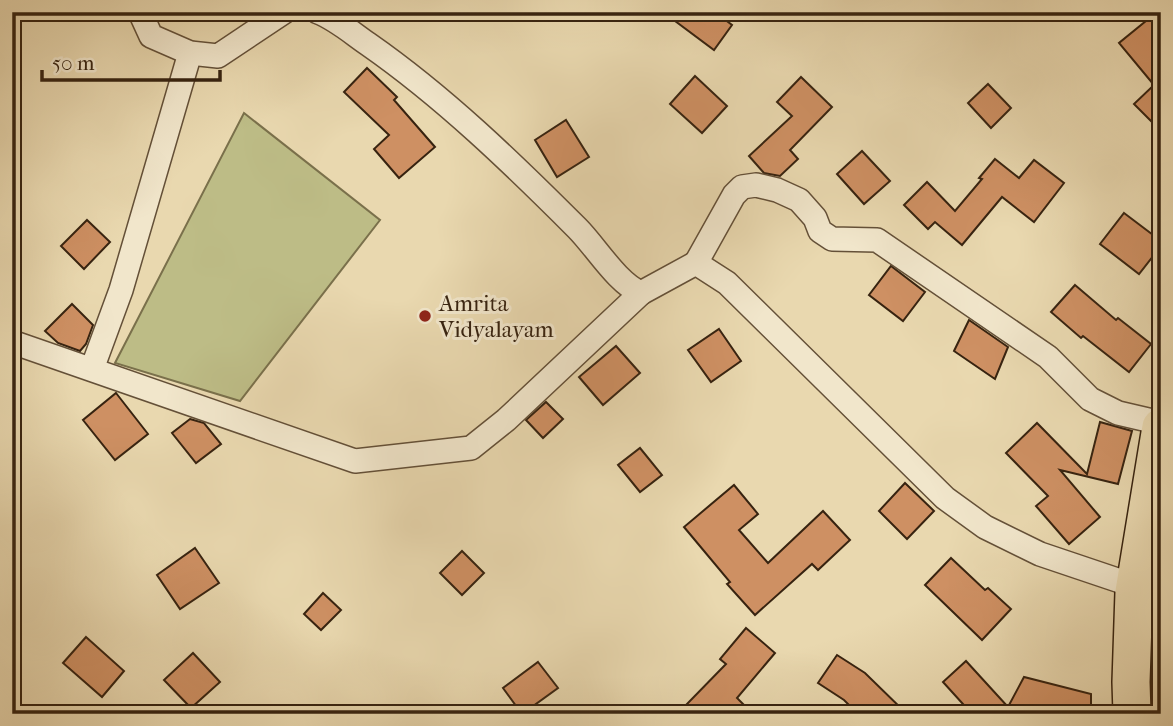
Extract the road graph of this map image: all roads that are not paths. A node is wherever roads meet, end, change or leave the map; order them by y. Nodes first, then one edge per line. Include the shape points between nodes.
1 (140, 12) edge
2 (284, 12) edge
3 (318, 12) edge
4 (190, 53) junction
5 (696, 263) junction
6 (641, 293) junction
7 (12, 342) edge
8 (92, 369) junction
9 (1161, 425) edge
10 (1148, 577) edge
11 (1132, 714) edge
12 (1158, 714) edge

1 - 4 street via 151,36
2 - 4 street via 218,56
3 - 6 street via 407,71 504,157
4 - 8 street via 121,290
5 - 6 street
5 - 9 street via 742,187 777,190 799,200 820,231 832,239 877,240 907,259 1048,357 1090,399 1118,413
5 - 10 street via 727,283 945,498 985,527 1040,554
6 - 8 street via 471,448 355,461
7 - 8 street
9 - 10 main road
10 - 11 main road via 1131,682
10 - 12 main road

